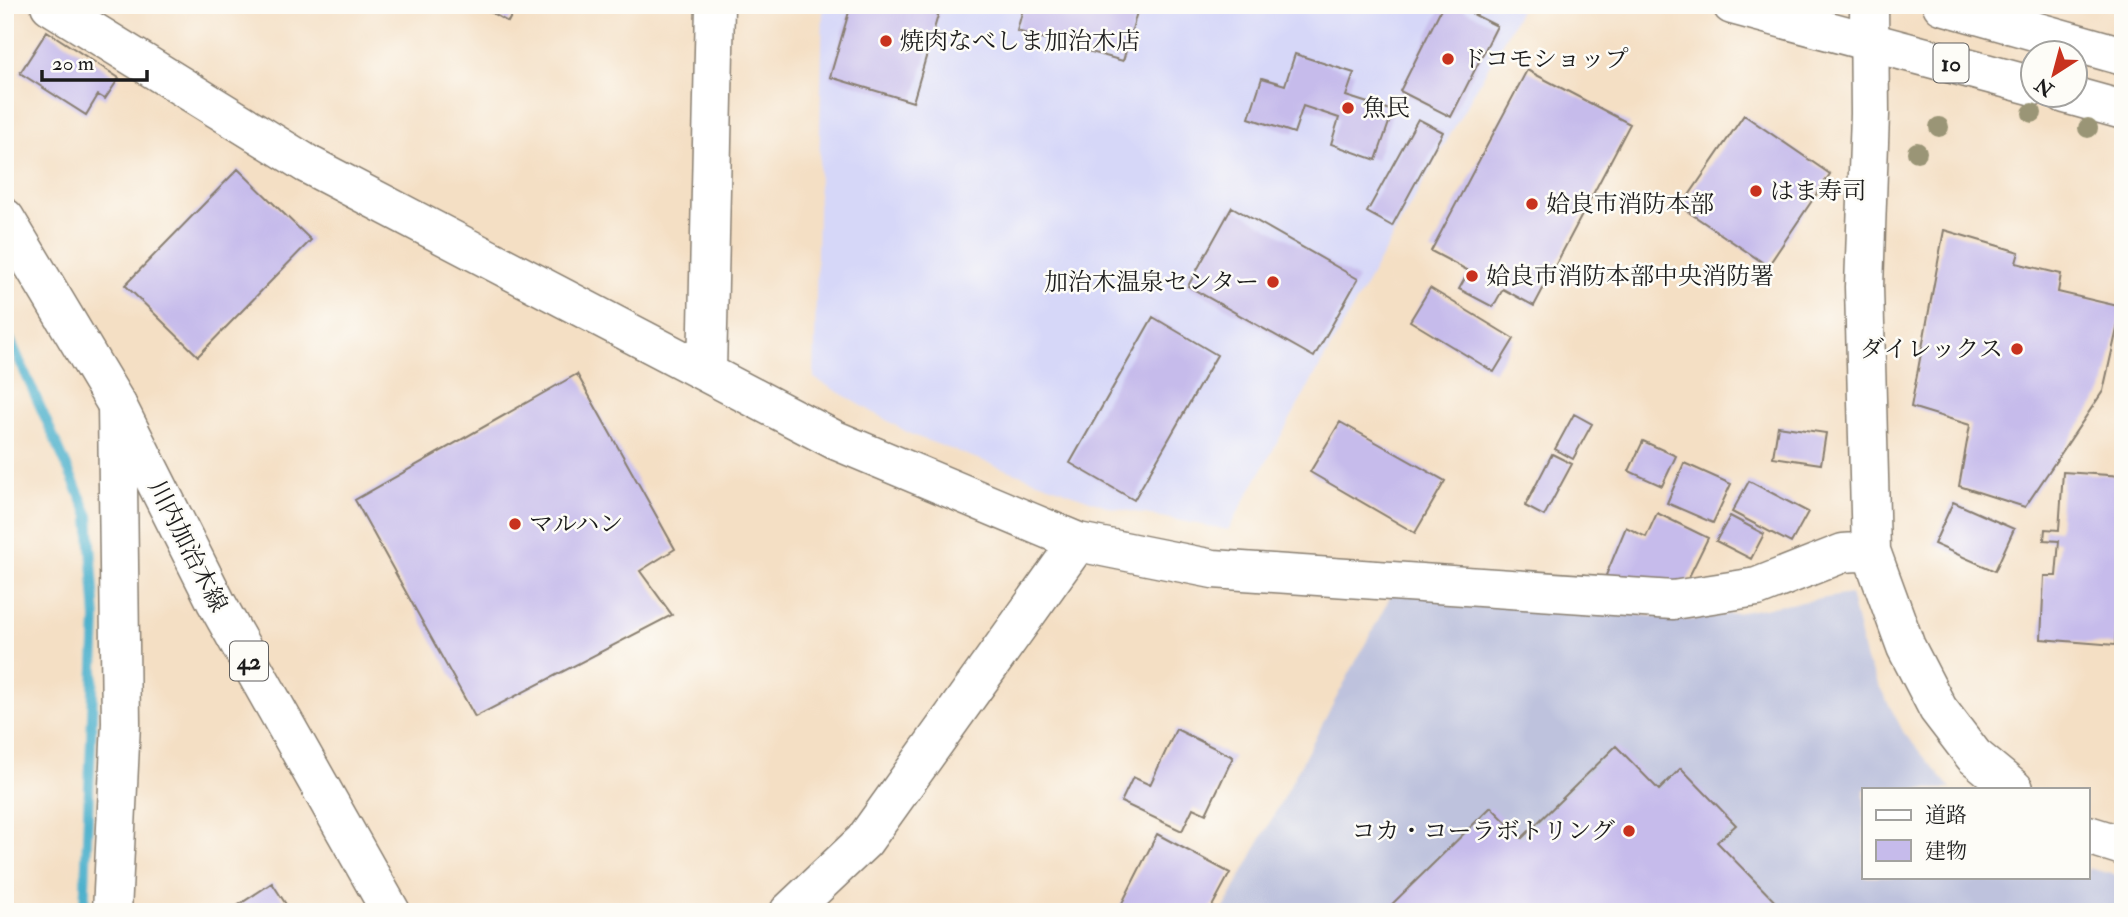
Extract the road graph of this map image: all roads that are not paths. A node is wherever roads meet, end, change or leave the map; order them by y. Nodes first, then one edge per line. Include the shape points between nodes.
1 (50, 5) edge
2 (715, 5) edge
3 (1732, 5) edge
4 (1942, 5) edge
5 (1869, 23) edge
6 (2123, 56) edge
7 (2020, 81) edge
8 (2090, 101) edge
9 (2123, 110) edge
10 (5, 218) edge
11 (707, 372) junction
12 (117, 405) junction
13 (1078, 542) junction
14 (1871, 551) junction
15 (2013, 788) edge
16 (2090, 836) edge
17 (2123, 846) edge
18 (112, 912) edge
19 (391, 912) edge
20 (789, 912) edge

1 - 11 main road via 307,164
2 - 11 main road
3 - 5 main road, 10
4 - 6 main road, 10
5 - 7 main road, 10
5 - 14 main road via 1864,287
8 - 9 main road
10 - 12 main road, 川内加治木線 / 42
11 - 13 main road via 835,440
12 - 18 main road via 121,723
12 - 19 main road, 川内加治木線 / 42 via 216,602
13 - 14 main road via 1213,569 1673,600 1757,587 1843,553
13 - 20 main road via 864,841
14 - 15 main road via 1906,647 1938,709 1974,756
16 - 17 main road

